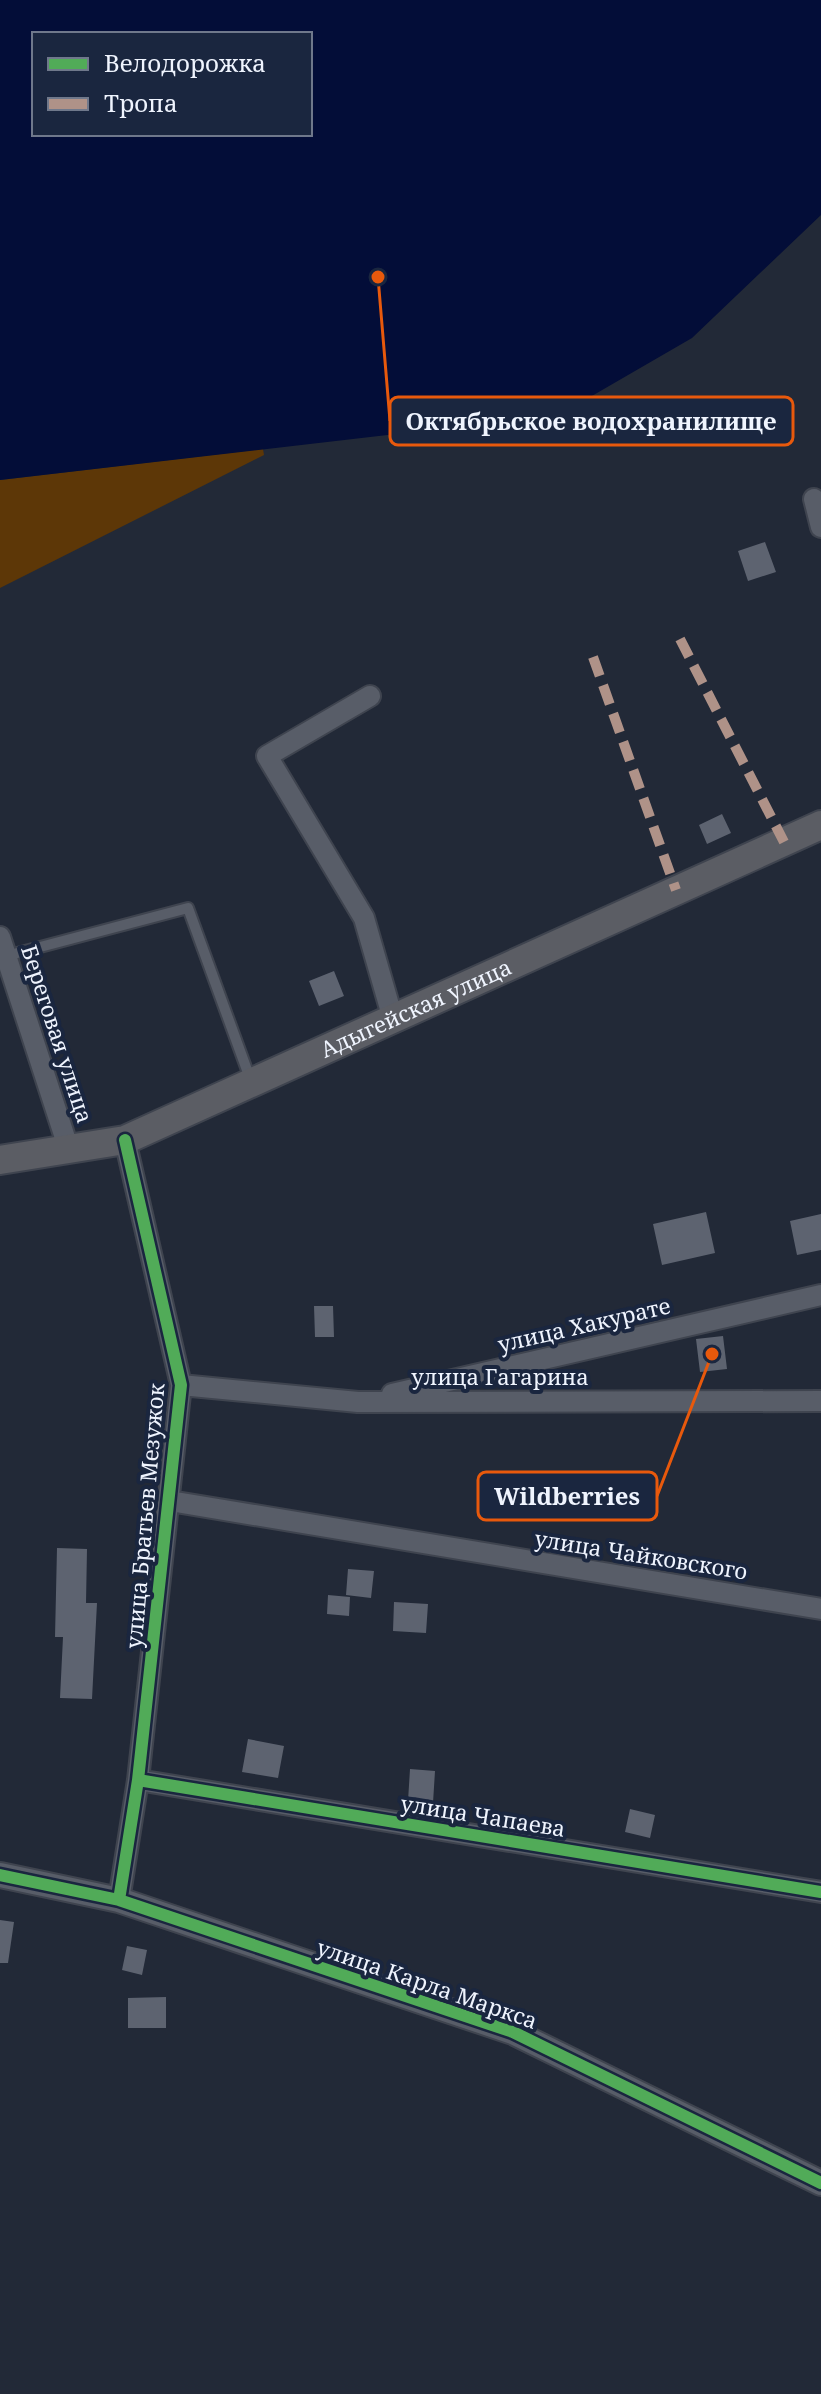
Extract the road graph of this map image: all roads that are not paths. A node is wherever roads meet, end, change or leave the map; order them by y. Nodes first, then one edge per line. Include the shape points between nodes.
1 (814, 499) dead end
2 (821, 527) edge
3 (370, 696) dead end
4 (821, 825) edge
5 (3, 946) edge
6 (393, 1019) junction
7 (251, 1083) junction
8 (125, 1140) junction
9 (68, 1147) junction
10 (0, 1160) edge
11 (821, 1295) edge
12 (181, 1385) junction
13 (821, 1401) edge
14 (358, 1402) junction
15 (170, 1501) junction
16 (821, 1609) edge
17 (138, 1780) junction
18 (0, 1875) edge
19 (821, 1892) edge
20 (119, 1900) junction
21 (821, 2183) edge

1 - 2 street
3 - 6 street via 267,756 364,918
4 - 6 main road, Адыгейская улица
5 - 7 lane via 188,908
5 - 9 street, Береговая улица
6 - 7 main road, Адыгейская улица
7 - 8 main road, Адыгейская улица
8 - 9 main road, Адыгейская улица
8 - 12 street, улица Братьев Мезужок
9 - 10 main road, Адыгейская улица
11 - 14 street, улица Хакурате
12 - 14 street, улица Гагарина
12 - 15 street, улица Братьев Мезужок
13 - 14 street, улица Гагарина
15 - 16 street, улица Чайковского
15 - 17 street, улица Братьев Мезужок
17 - 19 street, улица Чапаева
17 - 20 street, улица Братьев Мезужок
18 - 20 street, улица Карла Маркса
20 - 21 street, улица Карла Маркса via 513,2032

